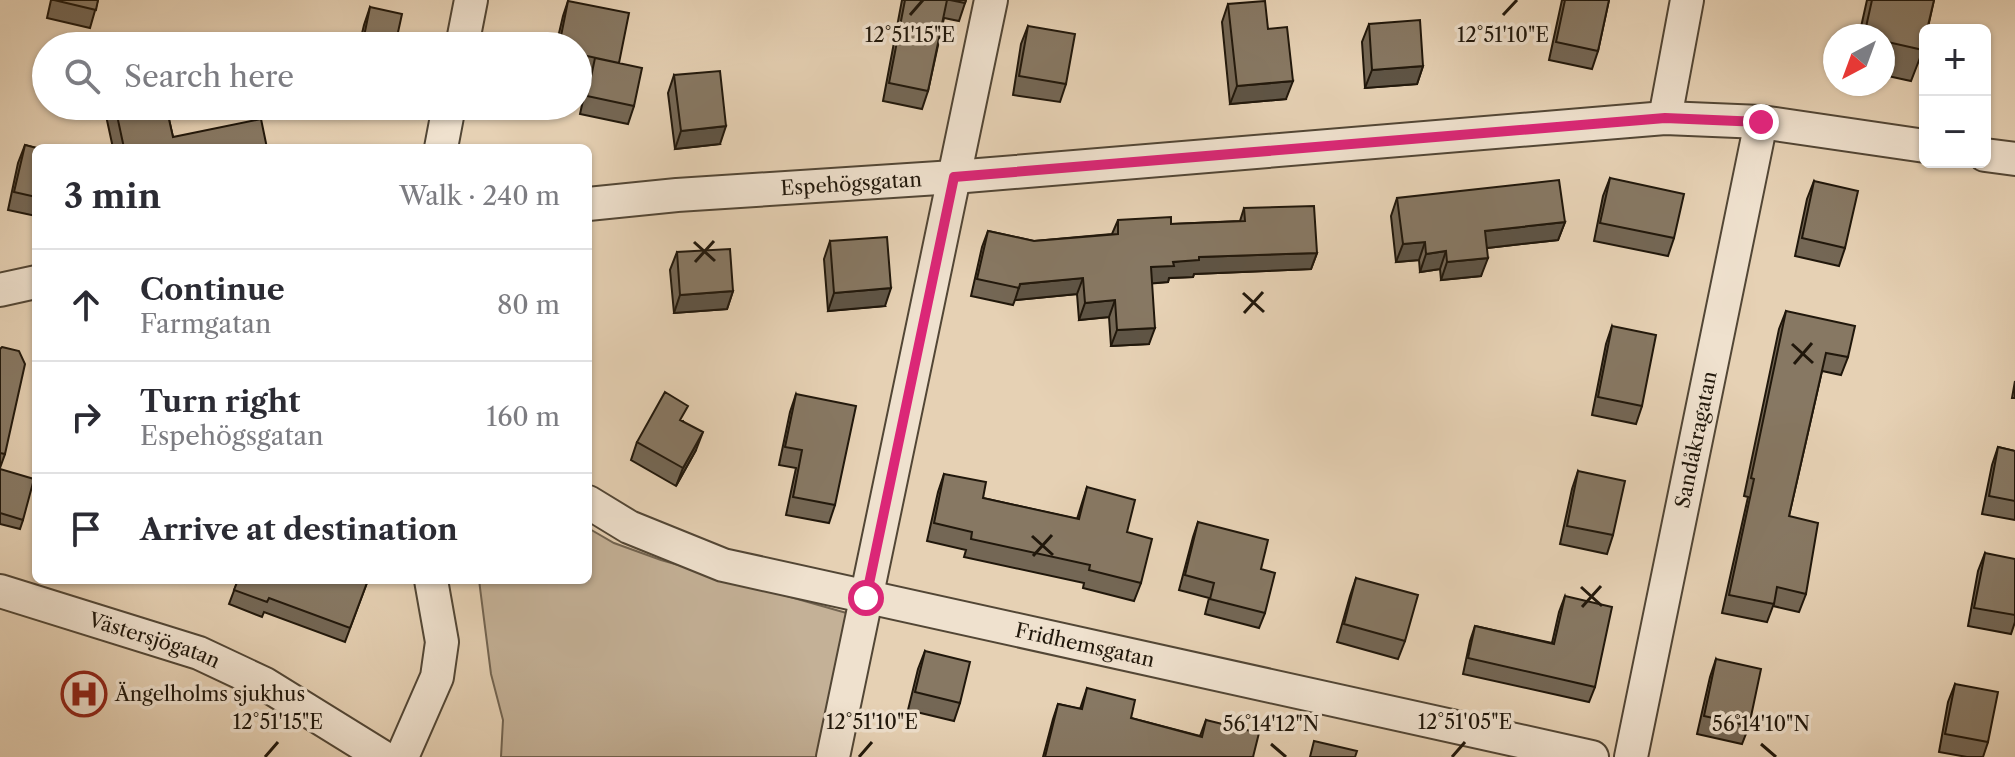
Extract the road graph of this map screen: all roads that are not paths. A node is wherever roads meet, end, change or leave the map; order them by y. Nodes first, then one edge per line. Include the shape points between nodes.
1 (471, 0) edge
2 (991, 0) edge
3 (1687, 0) edge
4 (465, 32) edge
5 (1665, 118) junction
6 (446, 120) edge
7 (1761, 122) junction
8 (442, 144) edge
9 (1919, 145) edge
10 (1991, 156) edge
11 (2015, 159) edge
12 (954, 177) junction
13 (592, 204) edge
14 (32, 283) edge
15 (0, 290) edge
16 (592, 504) edge
17 (432, 584) edge
18 (0, 591) edge
19 (866, 598) junction
20 (383, 757) edge
21 (402, 757) edge
22 (833, 757) edge
23 (1592, 757) edge
24 (1631, 757) edge

1 - 4 street
2 - 12 street
3 - 5 street
5 - 7 street, Espehögsgatan
5 - 12 street, Espehögsgatan
6 - 8 street
7 - 9 street, Espehögsgatan
7 - 24 street, Sandåkragatan
10 - 11 street
12 - 13 street, Espehögsgatan
12 - 19 street
14 - 15 street
16 - 19 street, Fridhemsgatan via 629,527 723,565
17 - 21 street via 442,642 437,677
18 - 20 street, Västersjögatan via 199,653 265,684
19 - 22 street
19 - 23 street, Fridhemsgatan

